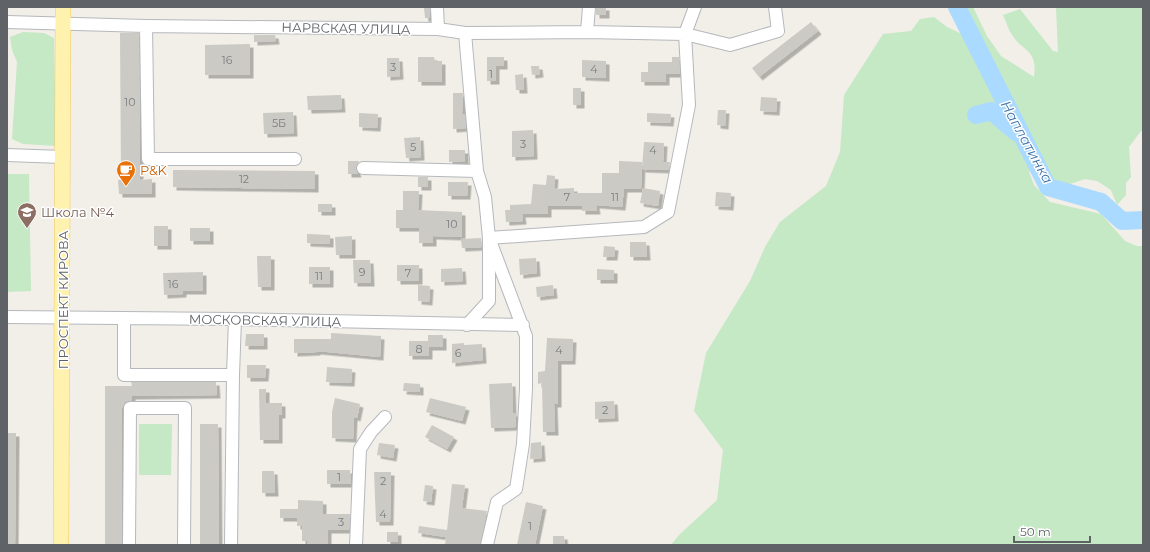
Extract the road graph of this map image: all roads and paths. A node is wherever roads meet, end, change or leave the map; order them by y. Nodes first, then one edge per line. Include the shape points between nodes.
1 (63, 7) edge
2 (437, 7) edge
3 (589, 7) edge
4 (695, 7) edge
5 (776, 7) edge
6 (7, 22) edge
7 (63, 24) junction
8 (146, 26) junction
9 (438, 29) junction
10 (587, 32) junction
11 (465, 33) junction
12 (685, 34) junction
13 (7, 155) edge
14 (63, 157) junction
15 (295, 159) dead end
16 (363, 168) dead end
17 (477, 171) junction
18 (489, 238) junction
19 (7, 317) edge
20 (63, 318) junction
21 (124, 318) junction
22 (235, 319) junction
23 (467, 325) junction
24 (523, 325) junction
25 (233, 374) junction
26 (386, 417) dead end
27 (61, 545) edge
28 (129, 545) edge
29 (184, 545) edge
30 (231, 545) edge
31 (356, 545) edge
32 (487, 545) edge

1 - 7 main road, ПРОСПЕКТ КИРОВА
2 - 9 street
3 - 10 street
4 - 12 street
5 - 12 street, НАРВСКАЯ УЛИЦА via 778,30 737,43 730,45
6 - 7 street, НАРВСКАЯ УЛИЦА
7 - 8 street, НАРВСКАЯ УЛИЦА
7 - 14 main road, ПРОСПЕКТ КИРОВА
8 - 9 street, НАРВСКАЯ УЛИЦА
8 - 15 street via 148,159
9 - 11 street, НАРВСКАЯ УЛИЦА
10 - 11 street, НАРВСКАЯ УЛИЦА
10 - 12 street, НАРВСКАЯ УЛИЦА
11 - 17 street
12 - 18 street via 689,105 668,212 644,227
13 - 14 street
14 - 20 main road, ПРОСПЕКТ КИРОВА
16 - 17 street
17 - 18 street via 485,197
18 - 23 street via 489,301
18 - 24 street
19 - 20 street, МОСКОВСКАЯ УЛИЦА
20 - 21 street, МОСКОВСКАЯ УЛИЦА
20 - 27 main road, ПРОСПЕКТ КИРОВА
21 - 22 street, МОСКОВСКАЯ УЛИЦА
21 - 25 street via 124,375
22 - 23 street, МОСКОВСКАЯ УЛИЦА
22 - 25 street
23 - 24 street, МОСКОВСКАЯ УЛИЦА
24 - 32 street via 526,336 526,388 522,452 516,489 497,502
25 - 30 street
26 - 31 street via 371,432 360,449
28 - 29 street via 130,408 185,408

